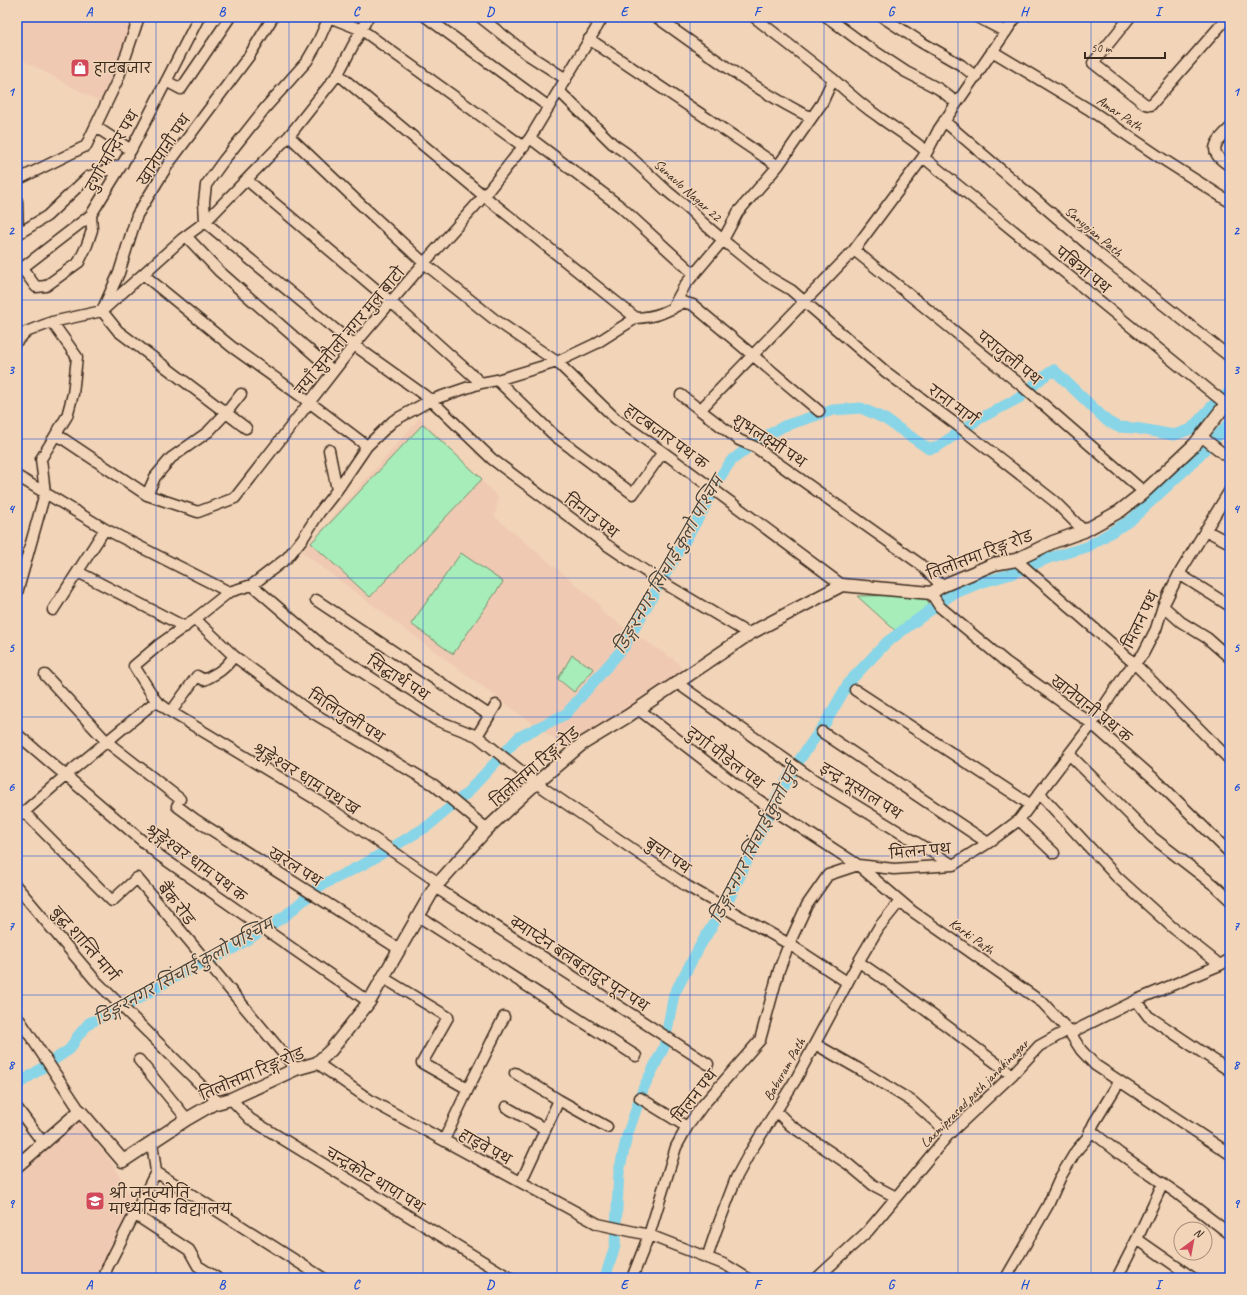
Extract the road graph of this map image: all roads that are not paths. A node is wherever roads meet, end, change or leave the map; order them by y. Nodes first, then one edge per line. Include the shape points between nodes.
1 (139, 17) edge
2 (199, 17) edge
3 (230, 17) edge
4 (273, 17) edge
5 (329, 17) edge
6 (368, 17) edge
7 (426, 17) edge
8 (480, 17) edge
9 (656, 17) edge
10 (754, 17) edge
11 (827, 17) edge
12 (885, 17) edge
13 (977, 17) edge
14 (1016, 17) edge
15 (1130, 17) edge
16 (1228, 18) edge
17 (597, 19) edge
18 (362, 30) junction
19 (1006, 32) junction
20 (589, 39) junction
21 (992, 51) junction
22 (338, 74) junction
23 (976, 77) junction
24 (566, 79) junction
25 (833, 79) junction
26 (166, 81) junction
27 (559, 91) junction
28 (957, 103) junction
29 (549, 107) junction
30 (810, 117) junction
31 (944, 121) junction
32 (96, 127) junction
33 (1230, 128) edge
34 (289, 136) junction
35 (530, 138) junction
36 (524, 147) junction
37 (131, 150) junction
38 (925, 155) junction
39 (122, 164) junction
40 (778, 166) junction
41 (1230, 166) edge
42 (17, 180) edge
43 (246, 180) junction
44 (484, 196) junction
45 (17, 200) edge
46 (1230, 202) edge
47 (91, 215) junction
48 (205, 222) junction
49 (186, 236) junction
50 (723, 240) junction
51 (854, 250) junction
52 (424, 263) junction
53 (19, 270) edge
54 (694, 274) junction
55 (144, 275) junction
56 (392, 302) junction
57 (805, 302) junction
58 (672, 309) junction
59 (102, 311) junction
60 (636, 318) junction
61 (52, 322) junction
62 (17, 341) edge
63 (354, 345) junction
64 (752, 355) junction
65 (1230, 357) edge
66 (557, 362) junction
67 (333, 372) junction
68 (497, 380) junction
69 (481, 383) junction
70 (241, 394) dead end
71 (681, 395) dead end
72 (431, 400) junction
73 (309, 402) junction
74 (1227, 403) edge
75 (700, 410) junction
76 (819, 411) dead end
77 (226, 413) junction
78 (246, 428) dead end
79 (56, 434) junction
80 (1202, 436) junction
81 (367, 446) junction
82 (329, 450) dead end
83 (663, 452) junction
84 (1229, 458) edge
85 (17, 476) edge
86 (337, 490) junction
87 (1230, 490) edge
88 (1144, 492) junction
89 (45, 493) junction
90 (147, 495) junction
91 (105, 529) junction
92 (1084, 530) junction
93 (1205, 530) junction
94 (1230, 543) edge
95 (1016, 560) junction
96 (78, 572) junction
97 (1179, 574) junction
98 (252, 585) junction
99 (842, 585) junction
100 (942, 586) junction
101 (229, 592) junction
102 (931, 592) junction
103 (17, 593) edge
104 (316, 600) dead end
105 (1163, 606) junction
106 (1230, 606) edge
107 (53, 610) dead end
108 (195, 620) junction
109 (184, 627) junction
110 (749, 634) junction
111 (234, 656) junction
112 (1230, 658) edge
113 (1135, 664) junction
114 (44, 675) dead end
115 (677, 683) junction
116 (855, 690) dead end
117 (156, 701) junction
118 (496, 705) dead end
119 (638, 709) junction
120 (171, 712) junction
121 (490, 715) junction
122 (1092, 724) junction
123 (822, 732) dead end
124 (17, 734) edge
125 (481, 739) junction
126 (107, 742) junction
127 (1069, 754) junction
128 (1230, 760) edge
129 (65, 776) junction
130 (536, 783) junction
131 (1040, 794) junction
132 (1031, 805) junction
133 (20, 814) edge
134 (1019, 820) junction
135 (487, 829) junction
136 (988, 843) junction
137 (1054, 853) dead end
138 (1230, 853) edge
139 (858, 865) junction
140 (953, 865) junction
141 (437, 885) junction
142 (17, 886) edge
143 (1230, 900) edge
144 (900, 901) junction
145 (418, 916) junction
146 (789, 944) junction
147 (399, 949) junction
148 (1230, 959) edge
149 (859, 962) junction
150 (1220, 965) junction
151 (382, 977) junction
152 (847, 982) junction
153 (1136, 1000) junction
154 (369, 1002) junction
155 (17, 1016) edge
156 (504, 1017) dead end
157 (1069, 1032) junction
158 (815, 1044) junction
159 (636, 1056) dead end
160 (140, 1060) dead end
161 (316, 1063) junction
162 (708, 1064) dead end
163 (296, 1069) junction
164 (1230, 1071) edge
165 (515, 1073) dead end
166 (1012, 1074) junction
167 (1119, 1082) junction
168 (468, 1088) junction
169 (640, 1098) dead end
170 (232, 1099) junction
171 (559, 1100) junction
172 (218, 1102) junction
173 (506, 1107) dead end
174 (17, 1108) edge
175 (776, 1110) junction
176 (80, 1111) junction
177 (187, 1119) junction
178 (607, 1127) dead end
179 (687, 1127) junction
180 (545, 1129) junction
181 (1090, 1130) junction
182 (949, 1134) junction
183 (444, 1140) junction
184 (152, 1142) junction
185 (43, 1143) junction
186 (1230, 1154) edge
187 (17, 1166) edge
188 (156, 1172) junction
189 (521, 1182) junction
190 (1162, 1183) junction
191 (896, 1197) junction
192 (134, 1214) junction
193 (1230, 1234) edge
194 (649, 1235) junction
195 (1137, 1239) junction
196 (707, 1258) junction
197 (104, 1278) edge
198 (216, 1278) edge
199 (323, 1278) edge
200 (510, 1278) edge
201 (632, 1278) edge
202 (747, 1278) edge
203 (817, 1278) edge
204 (1006, 1278) edge
205 (1117, 1278) edge
206 (1194, 1278) edge

1 - 32 street via 118,79
2 - 26 street, दुर्गा मन्दिर पथ
3 - 26 street via 181,89
4 - 59 street, खानेपानी पथ via 249,56 169,163 137,216 119,273
5 - 18 street
5 - 48 street via 307,61 266,107 206,185
6 - 18 street
7 - 29 street
8 - 24 street via 527,54
9 - 30 street via 788,107
10 - 25 street, पबित्रा पथ
11 - 28 street via 883,57 939,89
12 - 23 street
13 - 19 street
14 - 19 street
15 - 16 street via 1093,63 1146,104 1151,104
17 - 20 street, नयाँ सुनौलो नगर मुल बाटो
18 - 22 street
18 - 36 street
19 - 21 street
20 - 24 street, नयाँ सुनौलो नगर मुल बाटो
20 - 40 street
21 - 23 street
21 - 46 street, Amar Path via 1090,110
22 - 34 street
22 - 44 street
23 - 28 street
24 - 27 street, नयाँ सुनौलो नगर मुल बाटो
25 - 30 street via 822,102
25 - 38 street, पबित्रा पथ via 878,117 915,141
26 - 37 street, दुर्गा मन्दिर पथ
27 - 29 street, नयाँ सुनौलो नगर मुल बाटो
27 - 50 street, Sunaulo Nagar 22 via 613,144
28 - 31 street
29 - 35 street, नयाँ सुनौलो नगर मुल बाटो
30 - 40 street
31 - 38 street
31 - 65 street, Sanyojan Path via 1099,254
32 - 37 street
32 - 42 street via 86,146
33 - 41 street via 1217,143 1216,152
34 - 43 street
34 - 52 street, हाटबजार पथ क
35 - 36 street, नयाँ सुनौलो नगर मुल बाटो
35 - 54 street via 621,207
36 - 44 street, नयाँ सुनौलो नगर मुल बाटो
37 - 39 street, दुर्गा मन्दिर पथ
38 - 51 street
38 - 74 street, पबित्रा पथ
39 - 45 street via 88,178 47,216 18,234
39 - 47 street, दुर्गा मन्दिर पथ
40 - 50 street via 738,212
43 - 48 street
43 - 56 street
44 - 52 street, नयाँ सुनौलो नगर मुल बाटो
44 - 60 street
47 - 53 street, दुर्गा मन्दिर पथ
47 - 53 street via 92,230 79,262 46,286 36,287
48 - 49 street
48 - 63 street, तिनाउ पथ
49 - 55 street
49 - 67 street via 224,276
50 - 54 street
50 - 57 street, Sunaulo Nagar 22 via 767,276
51 - 57 street
51 - 88 street, पराजुली पथ via 1021,385
52 - 56 street, नयाँ सुनौलो नगर मुल बाटो
52 - 66 street, हाटबजार पथ क via 494,319
54 - 58 street
55 - 59 street
55 - 73 street via 232,347
56 - 63 street, नयाँ सुनौलो नगर मुल बाटो
56 - 69 street
57 - 64 street
57 - 92 street, राना मार्ग via 886,372 1054,501
58 - 60 street via 662,315
58 - 64 street via 684,302 692,305
59 - 61 street
59 - 77 street via 118,331
60 - 66 street via 595,344
61 - 62 street via 26,332
61 - 79 street via 77,357 73,394 67,416
63 - 67 street, नयाँ सुनौलो नगर मुल बाटो
63 - 72 street, तिनाउ पथ
64 - 75 street
64 - 76 street
66 - 68 street
66 - 83 street, हाटबजार पथ क via 616,419
67 - 73 street, नयाँ सुनौलो नगर मुल बाटो
68 - 69 street
68 - 83 street via 555,436 633,494
69 - 72 street
70 - 77 street
71 - 75 street, शुभलक्ष्मी पथ
72 - 81 street via 393,421
72 - 110 street, तिनाउ पथ via 492,459 607,545 660,582
73 - 81 street
73 - 90 street, नयाँ सुनौलो नगर मुल बाटो via 235,498 198,512
74 - 80 street, तिलोत्तमा रिङ्ग रोड
75 - 100 street, शुभलक्ष्मी पथ via 739,440 752,446 920,564
77 - 78 street
77 - 90 street via 208,432 171,458 155,477
79 - 89 street via 41,459
79 - 90 street, नयाँ सुनौलो नगर मुल बाटो
80 - 84 street
80 - 88 street, तिलोत्तमा रिङ्ग रोड
81 - 86 street
82 - 86 street
83 - 99 street, हाटबजार पथ क
85 - 89 street
86 - 98 street via 287,558
87 - 93 street, मिलन पथ
88 - 92 street, तिलोत्तमा रिङ्ग रोड via 1120,511
89 - 91 street
89 - 103 street
91 - 96 street
91 - 101 street
92 - 95 street, तिलोत्तमा रिङ्ग रोड
93 - 94 street
93 - 97 street, मिलन पथ
95 - 100 street, तिलोत्तमा रिङ्ग रोड via 994,564
95 - 113 street
96 - 107 street
96 - 109 street
97 - 105 street, मिलन पथ
97 - 106 street
98 - 101 street
98 - 125 street, सिद्धार्थ पथ via 324,647 436,720
99 - 102 street, तिलोत्तमा रिङ्ग रोड
99 - 110 street, तिलोत्तमा रिङ्ग रोड
100 - 102 street, तिलोत्तमा रिङ्ग रोड
101 - 108 street
102 - 122 street, खानेपानी पथ क via 940,607 1006,662
104 - 121 street, सिद्धार्थ पथ
105 - 112 street via 1181,622 1208,638
105 - 113 street, मिलन पथ via 1156,629
108 - 109 street
108 - 111 street, मिलिजुली पथ
109 - 117 street via 134,666
110 - 115 street, तिलोत्तमा रिङ्ग रोड
111 - 120 street via 219,673 204,680 197,676
111 - 135 street, मिलिजुली पथ via 308,710 434,786
113 - 122 street, मिलन पथ via 1126,673
113 - 128 street
114 - 126 street, खरेल पथ
115 - 119 street, तिलोत्तमा रिङ्ग रोड
115 - 140 street, इन्द्र भूसाल पथ via 813,779
116 - 132 street
117 - 120 street, श्रृङ्गेश्वर धाम पथ ख
117 - 126 street
118 - 121 street
119 - 130 street, तिलोत्तमा रिङ्ग रोड via 582,744
119 - 139 street, दुर्गा पौडेल पथ via 752,796
120 - 141 street, श्रृङ्गेश्वर धाम पथ ख via 322,803
121 - 125 street
122 - 127 street, मिलन पथ
122 - 138 street, खानेपानी पथ क via 1159,783
123 - 136 street
124 - 129 street, श्रृङ्गेश्वर धाम पथ क
125 - 130 street, सिद्धार्थ पथ
126 - 129 street
126 - 147 street, खरेल पथ via 179,802 196,820
127 - 131 street, मिलन पथ
127 - 143 street via 1152,837
129 - 133 street
129 - 154 street, श्रृङ्गेश्वर धाम पथ क via 160,856
130 - 135 street, तिलोत्तमा रिङ्ग रोड
130 - 146 street, बुचा पथ via 685,885
131 - 132 street, मिलन पथ
131 - 150 street via 1117,877 1172,927
132 - 134 street, मिलन पथ
133 - 163 street, बैंक रोड via 112,901 137,878
134 - 136 street, मिलन पथ
134 - 137 street
135 - 141 street, तिलोत्तमा रिङ्ग रोड
136 - 140 street, मिलन पथ
139 - 140 street, मिलन पथ via 894,869
139 - 144 street, Karki Path
139 - 146 street, मिलन पथ via 828,875 807,905
141 - 145 street, तिलोत्तमा रिङ्ग रोड
141 - 162 street, क्याप्टेन बलबहादुर पून पथ
142 - 172 street, बुद्ध शान्ति मार्ग via 95,980
144 - 149 street, Baburam Path via 879,927
144 - 157 street, Karki Path via 1043,1003
145 - 147 street, तिलोत्तमा रिङ्ग रोड
145 - 159 street
146 - 152 street, बुचा पथ
146 - 179 street, मिलन पथ via 779,970 760,1040
147 - 151 street, तिलोत्तमा रिङ्ग रोड
148 - 150 street, Laxmiprasad path janakinagar
149 - 152 street, Baburam Path
149 - 166 street
150 - 153 street, Laxmiprasad path janakinagar
151 - 154 street, तिलोत्तमा रिङ्ग रोड
151 - 168 street via 448,1017 422,1063
152 - 158 street, Baburam Path
153 - 157 street, Laxmiprasad path janakinagar
153 - 164 street via 1148,1016
154 - 161 street, तिलोत्तमा रिङ्ग रोड via 331,1050
155 - 176 street
156 - 168 street
157 - 166 street, Laxmiprasad path janakinagar via 1039,1046
157 - 167 street, Karki Path via 1080,1050 1095,1065
158 - 175 street, Baburam Path
158 - 182 street via 913,1102
160 - 177 street
161 - 163 street, तिलोत्तमा रिङ्ग रोड
161 - 183 street, हाइवे पथ via 373,1102
163 - 170 street, तिलोत्तमा रिङ्ग रोड
165 - 171 street
166 - 182 street, Laxmiprasad path janakinagar
167 - 181 street
167 - 186 street, Karki Path
168 - 183 street
169 - 179 street
170 - 172 street, तिलोत्तमा रिङ्ग रोड
170 - 200 street, चन्द्रकोट थापा पथ via 250,1120
171 - 178 street
171 - 180 street
172 - 177 street, तिलोत्तमा रिङ्ग रोड
173 - 180 street
174 - 185 street
175 - 191 street via 794,1128 848,1164 873,1185
175 - 196 street, Baburam Path via 736,1178
176 - 184 street, तिलोत्तमा रिङ्ग रोड via 123,1161
176 - 185 street
177 - 184 street, तिलोत्तमा रिङ्ग रोड
179 - 194 street, मिलन पथ via 676,1147
180 - 189 street
181 - 190 street
181 - 204 street
182 - 191 street, Laxmiprasad path janakinagar
183 - 189 street, हाइवे पथ
184 - 188 street
185 - 187 street
188 - 192 street
188 - 199 street
189 - 194 street, हाइवे पथ via 598,1224
190 - 193 street
190 - 195 street
191 - 203 street, Laxmiprasad path janakinagar via 868,1231
192 - 197 street
192 - 198 street via 189,1250 198,1266
194 - 196 street, हाइवे पथ
194 - 201 street, मिलन पथ
195 - 205 street
195 - 206 street
196 - 202 street, हाइवे पथ via 726,1265

